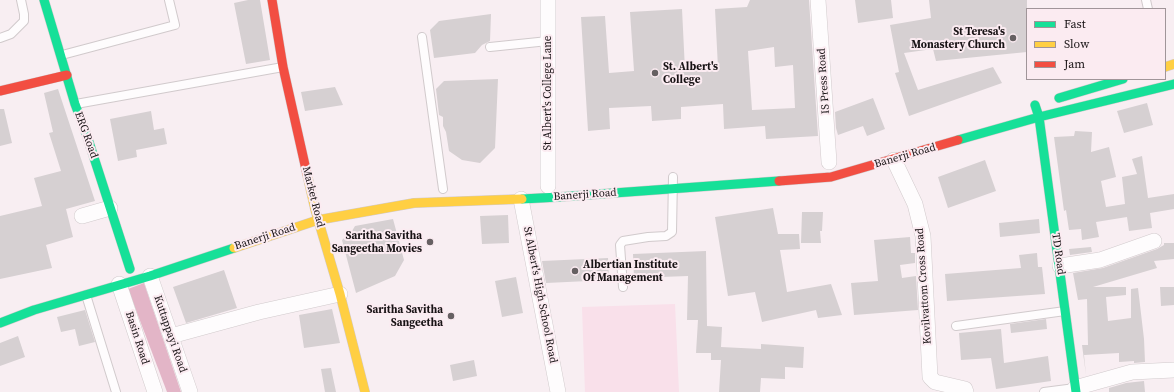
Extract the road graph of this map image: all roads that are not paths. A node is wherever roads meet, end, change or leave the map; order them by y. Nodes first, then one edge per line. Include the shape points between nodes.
1 (21, 0) edge
2 (44, 0) edge
3 (169, 0) edge
4 (272, 0) edge
5 (548, 0) edge
6 (818, 0) edge
7 (422, 37) dead end
8 (0, 38) edge
9 (548, 41) junction
10 (490, 47) dead end
11 (61, 56) junction
12 (283, 67) junction
13 (67, 75) junction
14 (1120, 80) edge
15 (1174, 84) edge
16 (0, 91) edge
17 (75, 104) junction
18 (1039, 117) junction
19 (894, 160) junction
20 (829, 162) dead end
21 (677, 176) joint
22 (661, 178) dead end
23 (548, 186) dead end
24 (444, 189) dead end
25 (674, 189) junction
26 (521, 199) junction
27 (110, 208) junction
28 (82, 216) dead end
29 (318, 220) junction
30 (1154, 241) dead end
31 (1060, 266) junction
32 (125, 273) junction
33 (149, 273) junction
34 (134, 280) junction
35 (623, 287) dead end
36 (86, 294) junction
37 (340, 294) junction
38 (1065, 311) junction
39 (0, 323) edge
40 (956, 326) dead end
41 (171, 336) junction
42 (1174, 370) edge
43 (1076, 390) edge
44 (116, 392) edge
45 (155, 392) edge
46 (190, 392) edge
47 (365, 392) edge
48 (558, 392) edge
49 (966, 392) edge
50 (1044, 392) edge

1 - 8 lane via 24,21 11,34
2 - 11 main road, ERG Road
3 - 11 lane via 175,25
4 - 12 main road, Market Road
5 - 9 street, St Albert's College Lane
6 - 20 street, IS Press Road
7 - 24 lane
9 - 10 lane
9 - 23 street, St Albert's College Lane
11 - 13 main road, ERG Road
12 - 17 lane
12 - 29 main road, Market Road
13 - 16 main road
13 - 17 main road, ERG Road
14 - 18 main road, TD Road via 1039,104
15 - 18 main road, Banerji Road
17 - 27 main road, ERG Road
18 - 19 main road, Banerji Road
18 - 31 main road, TD Road
19 - 25 main road, Banerji Road via 831,177
19 - 49 street, Kovilvattom Cross Road via 916,204 923,236 930,378 935,382 965,389
21 - 22 main road
21 - 25 lane
25 - 26 main road, Banerji Road
25 - 35 lane via 672,232 666,236 623,241 620,245
26 - 29 main road, Banerji Road via 414,203
26 - 48 street, St Albert's High School Road
27 - 28 street
27 - 32 main road, ERG Road
29 - 33 main road, Banerji Road
29 - 37 main road, Market Road
30 - 31 street via 1100,260
31 - 38 main road, TD Road
32 - 34 main road, Banerji Road
32 - 34 main road, ERG Road
32 - 36 main road, Banerji Road
32 - 45 street, Basin Road
33 - 34 main road, Banerji Road
33 - 41 street, Kuttappayi Road
36 - 39 main road, Banerji Road
36 - 44 lane
37 - 41 street via 259,312
37 - 47 main road, Market Road
38 - 40 lane
38 - 43 main road, TD Road
41 - 46 street, Kuttappayi Road
42 - 43 street via 1132,372
43 - 50 lane

